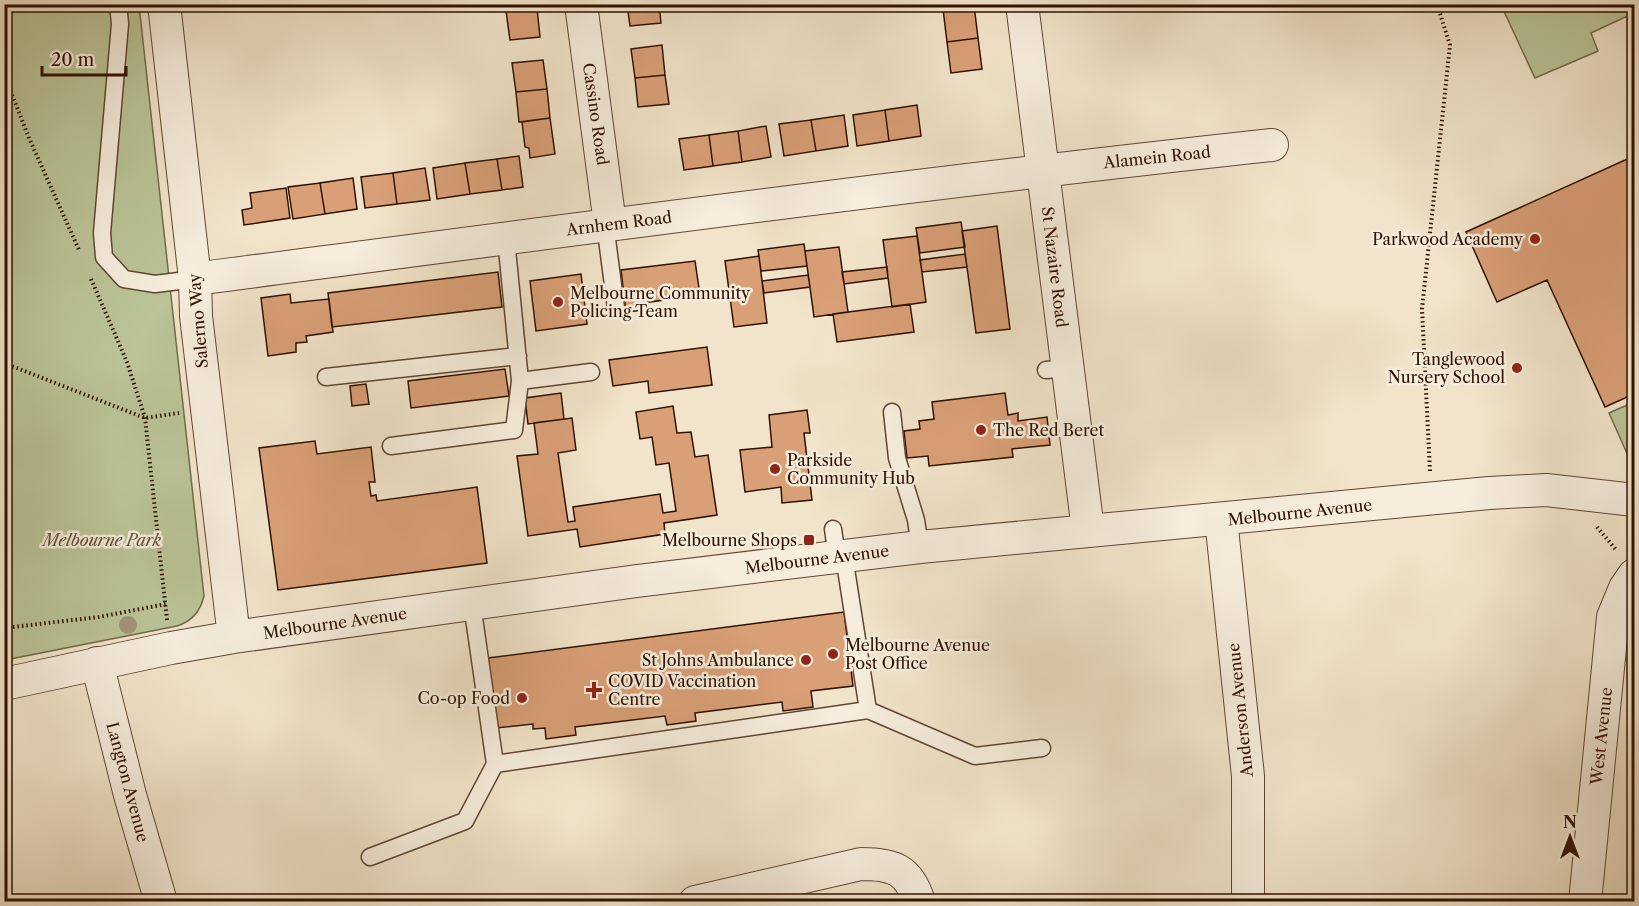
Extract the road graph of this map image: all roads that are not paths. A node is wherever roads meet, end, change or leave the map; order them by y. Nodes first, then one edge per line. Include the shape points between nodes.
1 (118, 4) edge
2 (164, 4) edge
3 (581, 4) edge
4 (1022, 4) edge
5 (1272, 145) dead end
6 (1043, 170) junction
7 (608, 224) junction
8 (506, 238) junction
9 (195, 279) junction
10 (616, 308) dead end
11 (518, 356) junction
12 (591, 372) dead end
13 (326, 377) dead end
14 (520, 381) junction
15 (892, 412) dead end
16 (391, 446) dead end
17 (1635, 500) edge
18 (1221, 519) junction
19 (1088, 530) junction
20 (838, 547) junction
21 (920, 547) junction
22 (1635, 575) edge
23 (472, 604) junction
24 (234, 637) junction
25 (96, 663) junction
26 (4, 684) edge
27 (868, 710) junction
28 (1042, 748) dead end
29 (495, 764) junction
30 (370, 857) dead end
31 (160, 902) edge
32 (695, 902) edge
33 (920, 902) edge
34 (1248, 902) edge
35 (1585, 902) edge

1 - 9 lane via 120,24 102,233 104,257 124,279 154,284
2 - 9 street, Salerno Way
3 - 7 street, Cassino Road
4 - 6 street, St Nazaire Road
5 - 6 street, Alamein Road
6 - 7 street, Arnhem Road
6 - 19 street, St Nazaire Road via 1057,369
7 - 8 street, Arnhem Road
7 - 10 lane
8 - 9 street, Arnhem Road
8 - 11 lane
9 - 24 street, Salerno Way via 196,316
11 - 13 lane
11 - 14 lane
12 - 14 lane
14 - 16 lane via 514,430
15 - 21 lane via 897,458
17 - 18 street, Melbourne Avenue via 1546,490
18 - 19 street, Melbourne Avenue
18 - 34 street, Anderson Avenue via 1248,776
19 - 21 street, Melbourne Avenue
20 - 21 street, Melbourne Avenue
20 - 23 street, Melbourne Avenue
20 - 27 lane
22 - 35 street, West Avenue via 1613,616
23 - 24 street, Melbourne Avenue
23 - 29 lane
24 - 25 street, Melbourne Avenue
25 - 26 street, Melbourne Avenue
25 - 31 street, Langton Avenue
27 - 28 lane via 975,756
27 - 29 lane
29 - 30 lane via 465,821
32 - 33 street via 861,864 885,864 903,873

